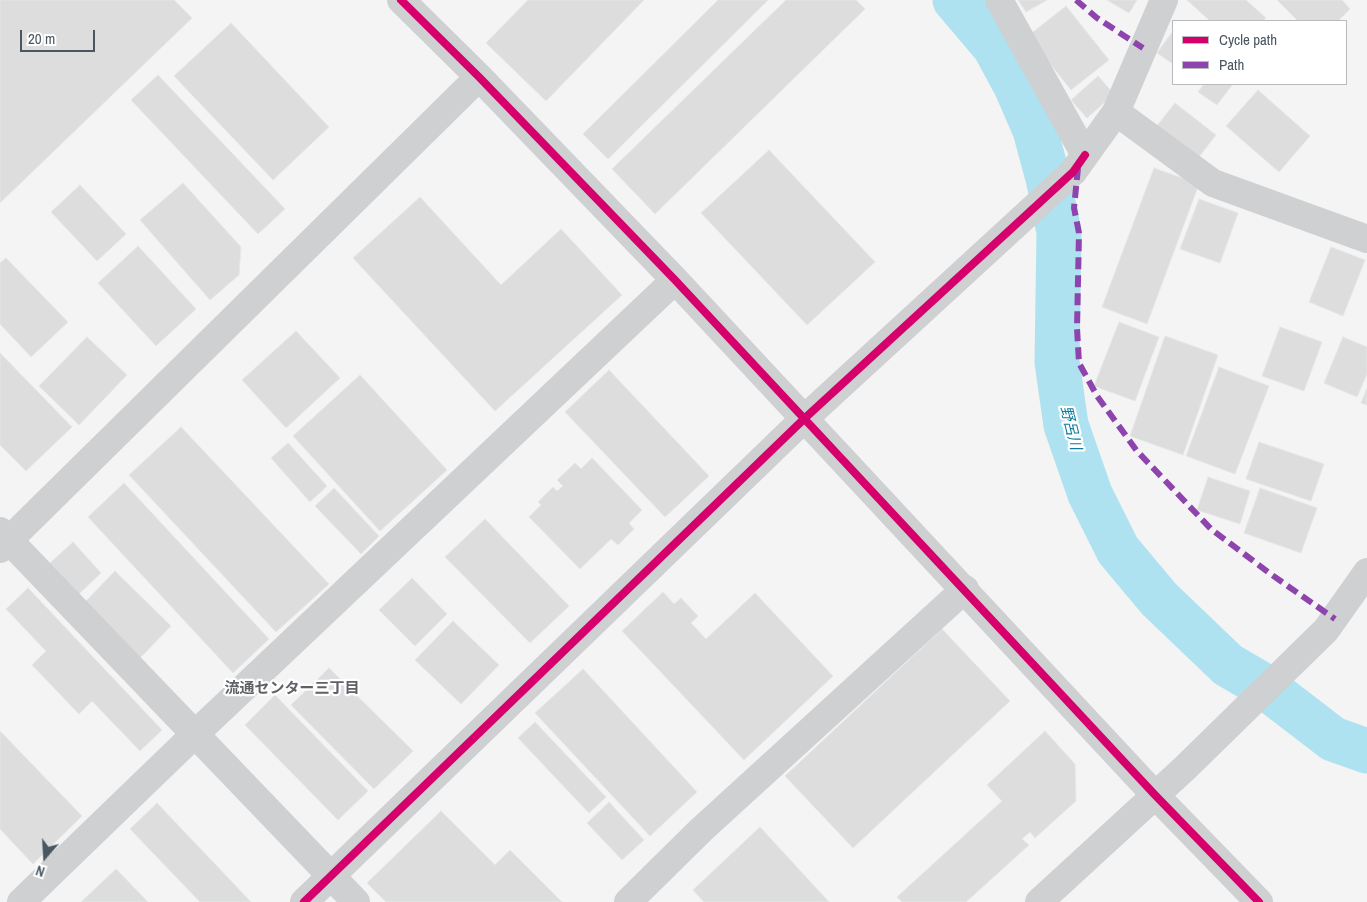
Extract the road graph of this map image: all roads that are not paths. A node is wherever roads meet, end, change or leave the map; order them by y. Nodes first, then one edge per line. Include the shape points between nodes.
1 (401, 0) edge
2 (999, 0) edge
3 (1164, 0) edge
4 (479, 77) junction
5 (1116, 112) junction
6 (1079, 164) junction
7 (1367, 239) edge
8 (675, 280) junction
9 (805, 418) junction
10 (3, 540) edge
11 (1367, 572) edge
12 (965, 589) junction
13 (194, 735) junction
14 (1155, 795) junction
15 (332, 876) junction
16 (21, 902) edge
17 (304, 902) edge
18 (356, 902) edge
19 (628, 902) edge
20 (1039, 902) edge
21 (1260, 902) edge

1 - 4 street
2 - 6 street
3 - 5 street
4 - 8 street
4 - 10 street
5 - 6 street
5 - 7 street via 1213,183
6 - 9 street
8 - 9 street
8 - 13 street
9 - 12 street
9 - 15 street
10 - 13 street
11 - 14 street via 1326,630
12 - 14 street
12 - 19 street via 701,830
13 - 15 street
13 - 16 street
14 - 20 street
14 - 21 street
15 - 17 street
15 - 18 street

